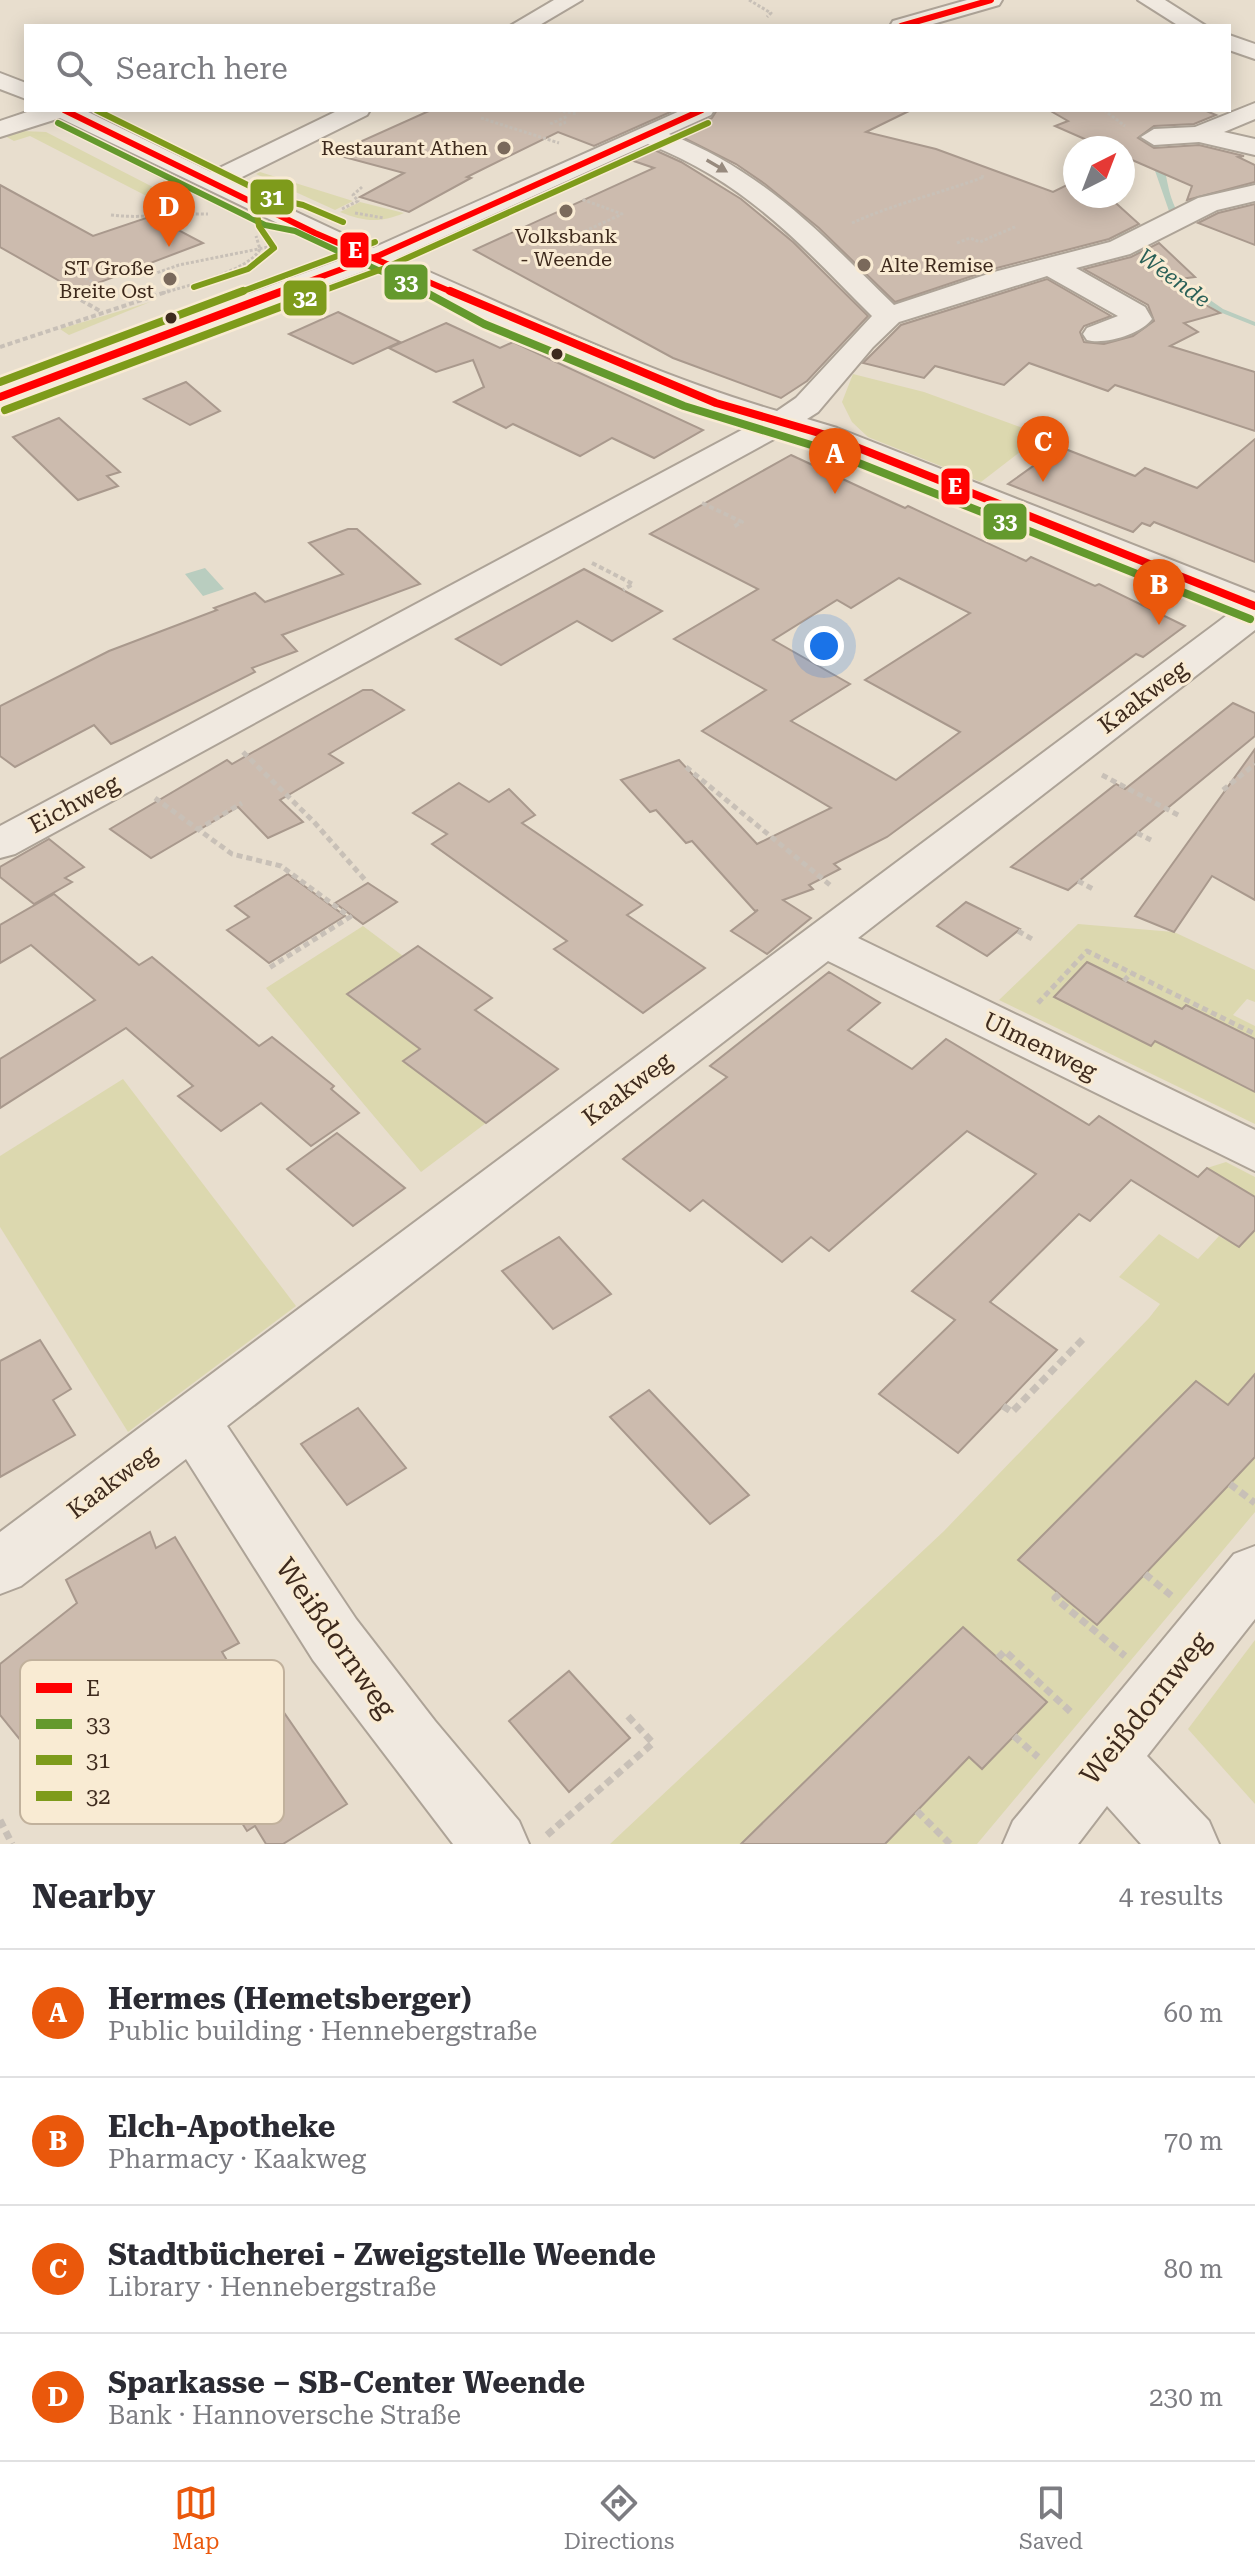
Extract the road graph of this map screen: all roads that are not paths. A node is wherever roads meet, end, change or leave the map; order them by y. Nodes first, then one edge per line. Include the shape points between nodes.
1 (571, 0) edge
2 (1149, 0) edge
3 (990, 7) edge
4 (525, 24) edge
5 (910, 24) edge
6 (1191, 24) edge
7 (1231, 43) edge
8 (1255, 52) edge
9 (0, 80) edge
10 (24, 91) edge
11 (1255, 110) edge
12 (55, 112) edge
13 (65, 112) edge
14 (354, 112) edge
15 (697, 112) edge
16 (0, 129) edge
17 (646, 134) junction
18 (1199, 134) junction
19 (1154, 137) dead end
20 (1255, 147) edge
21 (212, 182) junction
22 (1255, 193) edge
23 (271, 212) junction
24 (366, 252) junction
25 (1049, 265) junction
26 (256, 292) junction
27 (462, 298) junction
28 (889, 316) junction
29 (1098, 334) dead end
30 (0, 369) edge
31 (0, 397) edge
32 (781, 422) junction
33 (1255, 606) edge
34 (1255, 612) edge
35 (0, 844) edge
36 (824, 940) junction
37 (1255, 1152) edge
38 (193, 1420) junction
39 (0, 1567) edge
40 (1255, 1573) edge
41 (1106, 1758) junction
42 (496, 1844) edge
43 (1036, 1844) edge
44 (1186, 1844) edge

1 - 4 street
2 - 6 street
3 - 5 street
7 - 8 street
9 - 10 street
11 - 18 street
12 - 16 street
13 - 21 street
14 - 21 street
15 - 17 street
17 - 24 street via 498,201
17 -> 28 street via 697,154 777,206
18 - 19 street
18 - 20 street
21 - 23 street
22 - 25 street via 1208,204 1128,244
23 - 24 street
23 - 26 street via 290,250
24 - 26 street
24 - 27 street
25 - 28 street
25 - 29 street via 1135,313 1137,319
26 - 27 street via 363,288
26 - 30 street
26 - 31 street
27 - 32 street via 689,393
28 - 32 street, Eichweg via 807,405
32 - 33 street via 874,453
32 - 35 street, Eichweg
34 - 36 street, Kaakweg
36 - 37 street, Ulmenweg
36 - 38 street, Kaakweg
38 - 39 street, Kaakweg
38 - 42 street, Weißdornweg via 307,1602 418,1754
40 - 41 street, Weißdornweg
41 - 43 street, Weißdornweg
41 - 44 street

